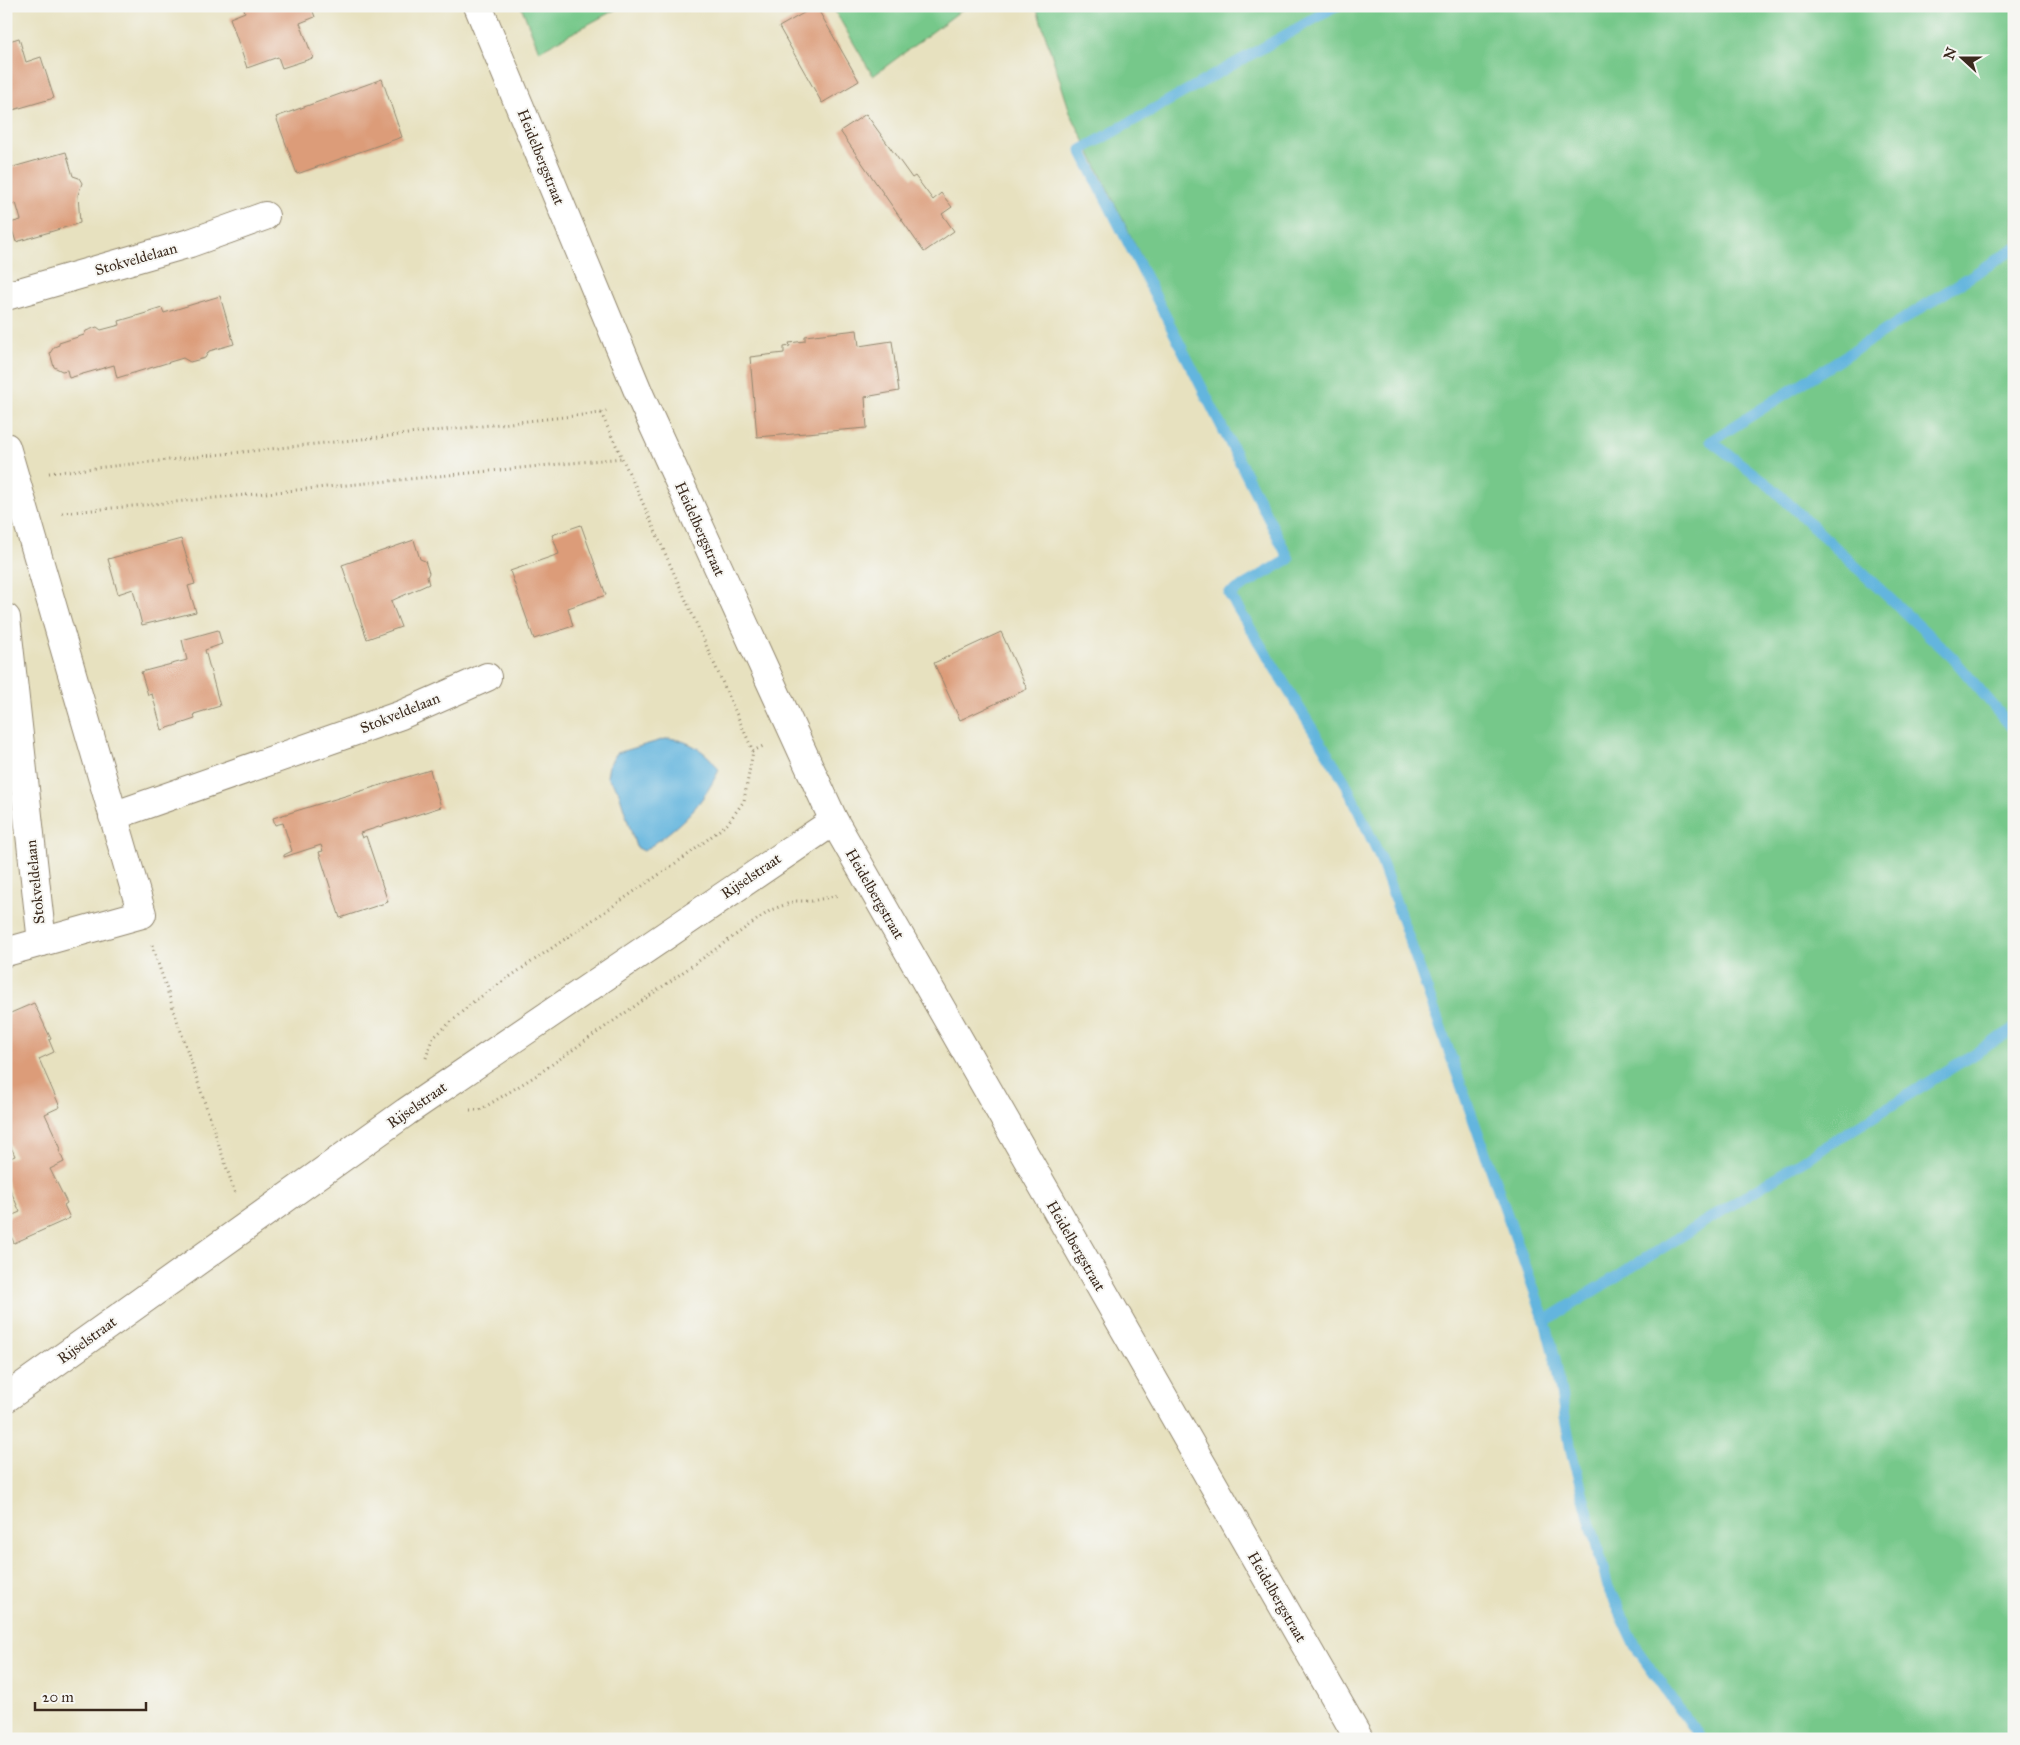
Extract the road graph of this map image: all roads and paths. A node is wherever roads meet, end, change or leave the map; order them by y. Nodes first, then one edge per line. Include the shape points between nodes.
1 (478, 6) edge
2 (265, 216) dead end
3 (6, 296) edge
4 (6, 447) edge
5 (622, 458) junction
6 (15, 477) junction
7 (62, 512) dead end
8 (6, 618) edge
9 (487, 676) dead end
10 (792, 731) junction
11 (753, 751) junction
12 (113, 816) junction
13 (834, 821) junction
14 (872, 888) junction
15 (142, 914) junction
16 (42, 942) junction
17 (6, 952) edge
18 (462, 1110) dead end
19 (406, 1112) junction
20 (246, 1227) junction
21 (6, 1398) edge
22 (1358, 1739) edge

1 - 10 street, Heidelbergstraat via 640,396
2 - 3 street, Stokveldelaan via 190,243
4 - 6 street
5 - 6 path via 600,413
5 - 7 path
5 - 11 path
6 - 12 street
8 - 16 street, Stokveldelaan
9 - 12 street, Stokveldelaan via 401,714
10 - 11 path
10 - 13 street, Heidelbergstraat
11 - 19 path via 744,801 727,824 689,854 474,1002 432,1039
12 - 15 street
13 - 14 street, Heidelbergstraat
13 - 19 street, Rijselstraat
14 - 18 path via 795,902 771,910 537,1075 480,1110
14 - 22 street, Heidelbergstraat
15 - 16 street, Stokveldelaan
15 - 20 path
16 - 17 street
19 - 20 street, Rijselstraat
20 - 21 street, Rijselstraat

